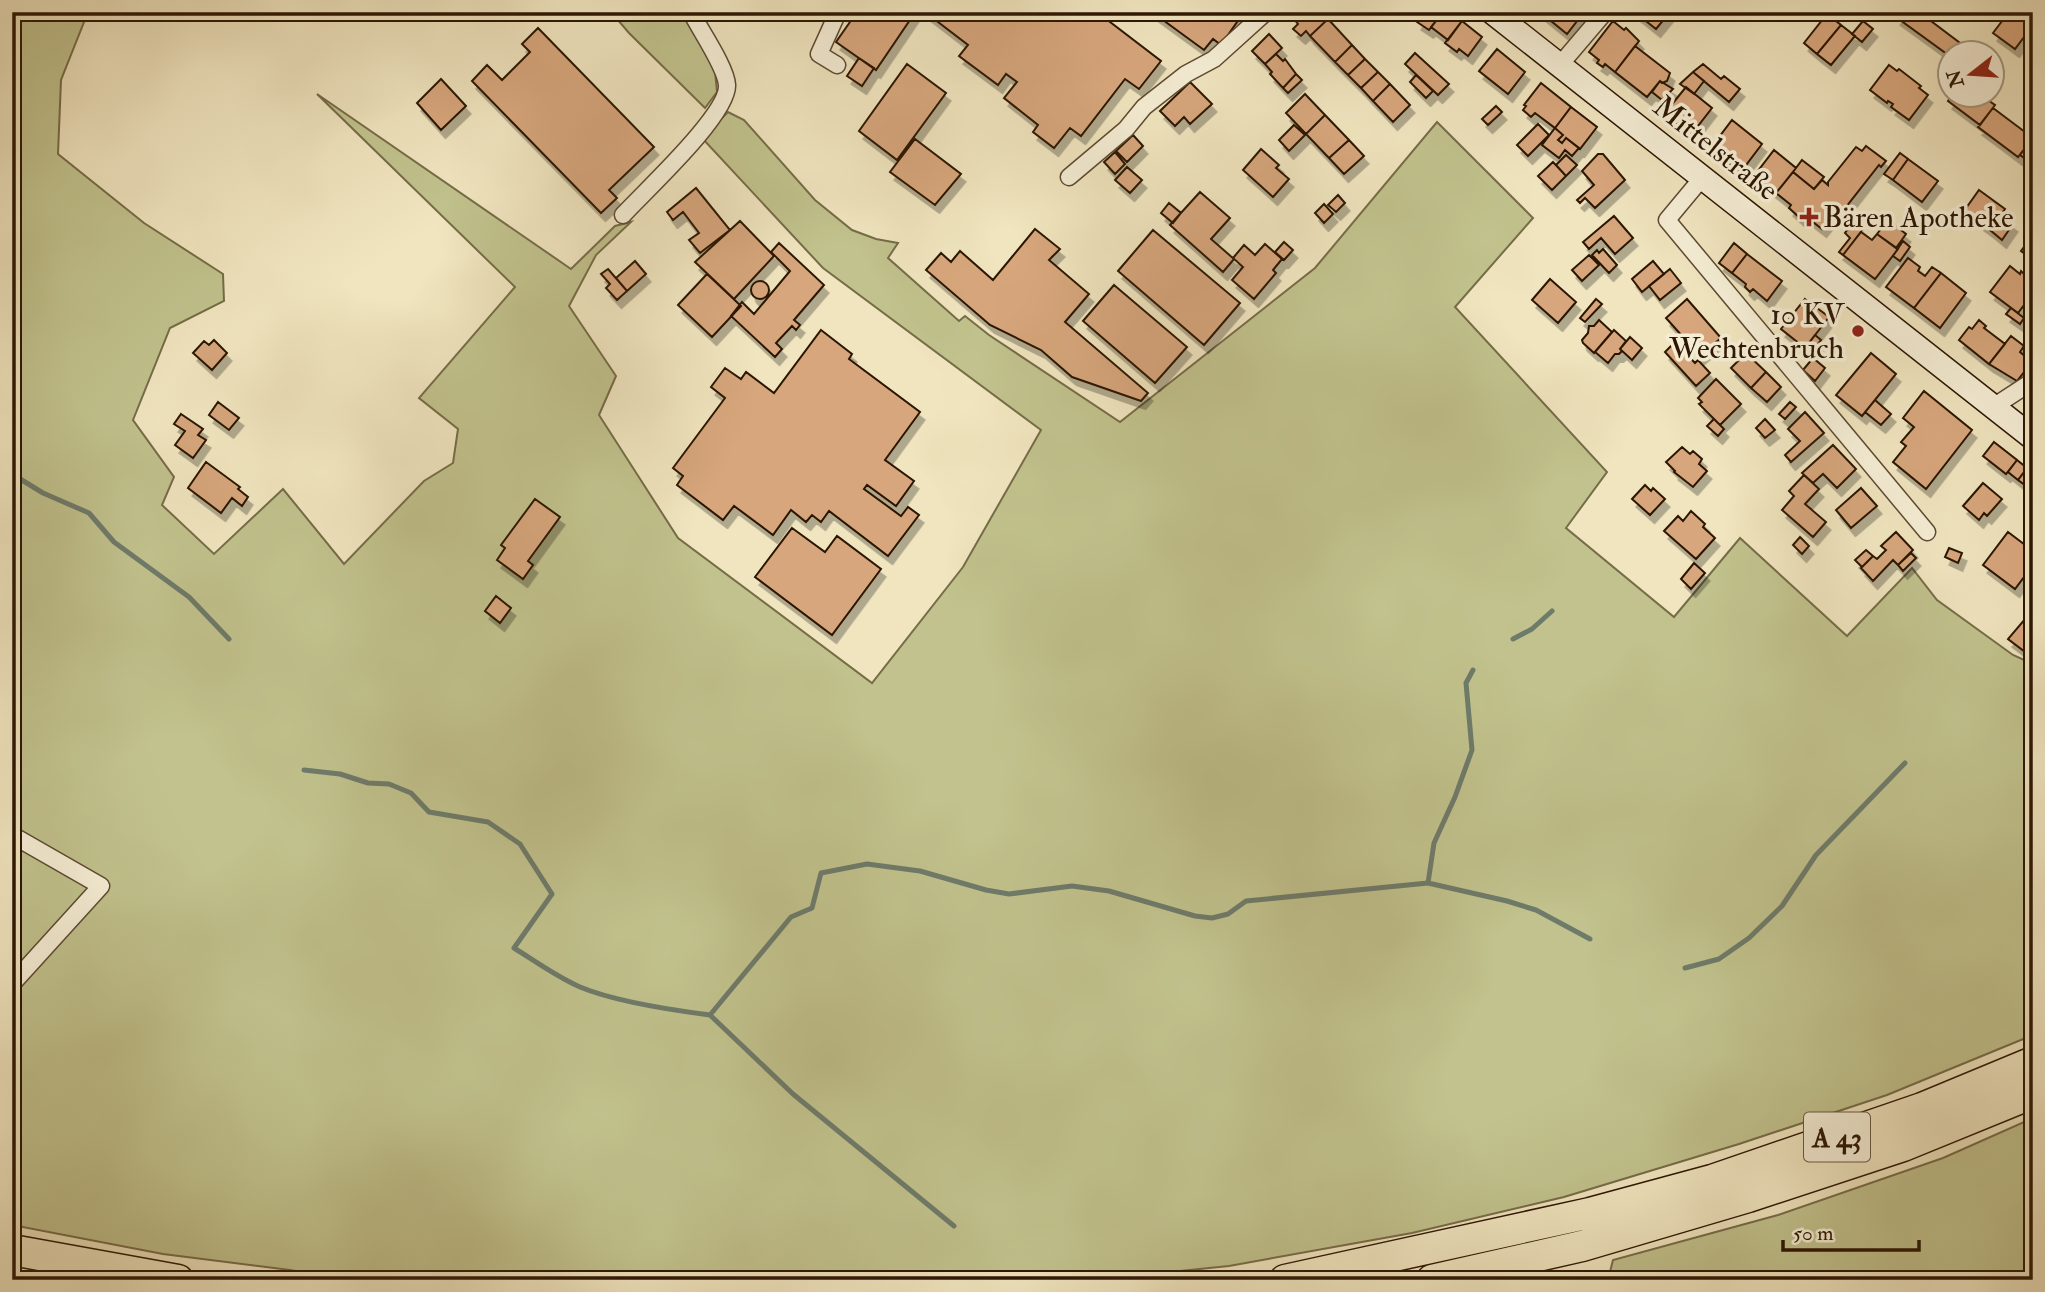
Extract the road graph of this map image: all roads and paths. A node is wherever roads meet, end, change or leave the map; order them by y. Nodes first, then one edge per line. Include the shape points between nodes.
1 (691, 12) edge
2 (838, 12) edge
3 (1266, 12) edge
4 (1492, 12) edge
5 (1605, 12) edge
6 (837, 65) dead end
7 (1559, 66) junction
8 (1069, 177) dead end
9 (1702, 177) junction
10 (622, 215) dead end
11 (2033, 381) edge
12 (1993, 407) junction
13 (2033, 438) edge
14 (1927, 532) dead end
15 (12, 835) edge
16 (12, 984) edge
17 (2033, 1062) edge
18 (2033, 1093) edge
19 (12, 1250) edge
20 (178, 1280) edge
21 (1285, 1280) edge
22 (1432, 1280) edge

1 - 10 street via 719,62 727,85 723,104
2 - 6 street via 819,54
3 - 8 street via 1214,59 1144,107 1126,129
4 - 7 main road, Mittelstraße
5 - 7 street
7 - 9 main road, Mittelstraße
9 - 12 main road, Mittelstraße
9 - 14 street via 1667,220
11 - 12 street
12 - 13 main road, Mittelstraße
15 - 16 street via 101,886
17 - 21 highway, A 43 via 1922,1108 1712,1180 1590,1213
18 - 22 highway, A 43 via 1903,1146 1748,1198 1582,1246
19 - 20 highway

